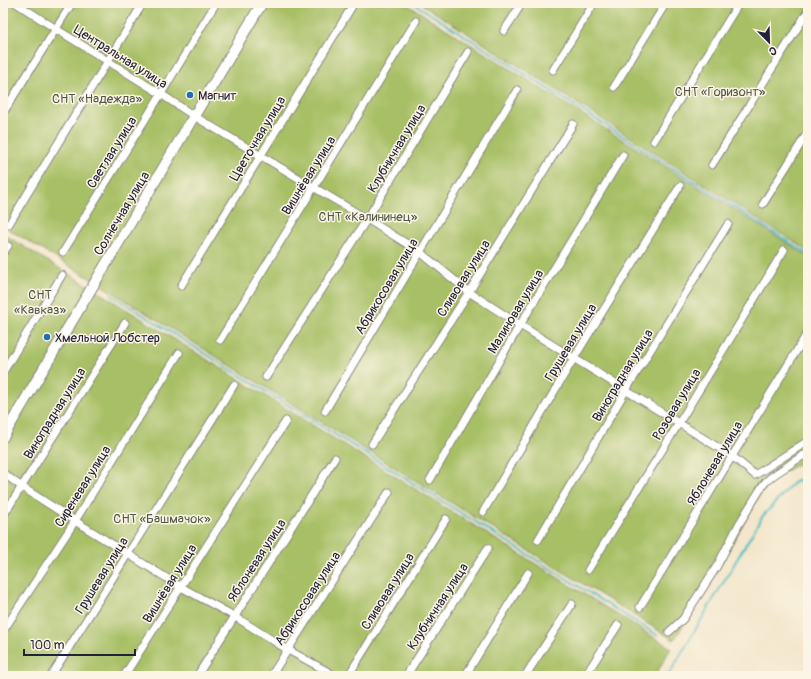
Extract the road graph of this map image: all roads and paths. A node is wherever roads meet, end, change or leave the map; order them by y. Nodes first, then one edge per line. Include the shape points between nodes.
1 (16, 3) edge
2 (72, 3) edge
3 (143, 3) edge
4 (216, 3) edge
5 (262, 3) edge
6 (354, 3) edge
7 (522, 3) edge
8 (594, 3) edge
9 (666, 3) edge
10 (739, 3) edge
11 (808, 11) edge
12 (416, 22) dead end
13 (56, 29) junction
14 (504, 31) dead end
15 (468, 52) dead end
16 (108, 61) junction
17 (553, 70) dead end
18 (614, 87) dead end
19 (517, 90) dead end
20 (161, 94) junction
21 (3, 113) edge
22 (194, 116) junction
23 (573, 124) dead end
24 (808, 132) edge
25 (654, 141) dead end
26 (623, 155) dead end
27 (261, 156) junction
28 (712, 164) dead end
29 (680, 186) dead end
30 (314, 188) junction
31 (763, 204) dead end
32 (367, 219) junction
33 (9, 224) dead end
34 (728, 224) dead end
35 (8, 246) dead end
36 (784, 250) dead end
37 (63, 252) dead end
38 (420, 252) junction
39 (3, 253) edge
40 (62, 275) dead end
41 (181, 286) dead end
42 (469, 292) junction
43 (125, 322) dead end
44 (520, 325) junction
45 (808, 332) edge
46 (220, 340) dead end
47 (179, 353) dead end
48 (574, 358) junction
49 (3, 372) edge
50 (266, 377) dead end
51 (234, 385) dead end
52 (626, 390) junction
53 (324, 411) dead end
54 (286, 421) dead end
55 (679, 423) junction
56 (3, 437) edge
57 (808, 440) edge
58 (372, 444) dead end
59 (808, 453) edge
60 (732, 456) junction
61 (335, 458) dead end
62 (3, 473) edge
63 (430, 480) dead end
64 (22, 487) junction
65 (389, 492) dead end
66 (483, 512) dead end
67 (3, 516) edge
68 (446, 519) dead end
69 (75, 521) junction
70 (538, 540) dead end
71 (488, 548) dead end
72 (128, 554) junction
73 (588, 570) dead end
74 (528, 573) dead end
75 (181, 587) junction
76 (572, 604) dead end
77 (640, 607) dead end
78 (234, 616) junction
79 (618, 625) dead end
80 (3, 631) edge
81 (669, 632) dead end
82 (288, 650) junction
83 (51, 676) edge
84 (124, 676) edge
85 (197, 676) edge
86 (271, 676) edge
87 (336, 676) edge
88 (348, 676) edge
89 (406, 676) edge
90 (465, 676) edge
91 (525, 676) edge
92 (585, 676) edge

1 - 13 street, Центральная улица
2 - 13 street
3 - 16 street
4 - 20 street, Светлая улица
5 - 22 street, Солнечная улица
6 - 27 street, Цветочная улица
7 - 14 street
8 - 17 street
9 - 18 street
10 - 25 street
11 - 28 street
12 - 30 street, Вишнёвая улица
13 - 16 street, Центральная улица
13 - 21 street
15 - 32 street, Клубничная улица
16 - 20 street, Центральная улица
16 - 33 street
19 - 38 street, Абрикосовая улица
20 - 22 street, Центральная улица
20 - 37 street, Светлая улица
22 - 27 street, Центральная улица
22 - 56 street, Солнечная улица
23 - 42 street, Сливовая улица
24 - 31 street
26 - 44 street, Малиновая улица
27 - 30 street, Центральная улица
27 - 41 street, Цветочная улица
29 - 48 street, Грушевая улица
30 - 32 street, Центральная улица
30 - 46 street, Вишнёвая улица
32 - 38 street, Центральная улица
32 - 50 street, Клубничная улица
34 - 52 street, Виноградная улица
35 - 39 street
36 - 55 street, Розовая улица
38 - 42 street, Центральная улица
38 - 53 street, Абрикосовая улица
40 - 49 street
42 - 44 street, Центральная улица
42 - 58 street, Сливовая улица
43 - 64 street, Виноградная улица
44 - 48 street, Центральная улица
44 - 63 street, Малиновая улица
45 - 60 street, Яблоневая улица
47 - 69 street, Сиреневая улица
48 - 52 street, Центральная улица
48 - 66 street, Грушевая улица
51 - 72 street, Грушевая улица
52 - 55 street, Центральная улица
52 - 70 street, Виноградная улица
54 - 75 street, Вишнёвая улица
55 - 60 street, Центральная улица
55 - 73 street, Розовая улица
57 - 60 street, Центральная улица via 755,475
59 - 81 street via 763,485 717,566 683,619
60 - 77 street, Яблоневая улица
61 - 78 street, Яблоневая улица
62 - 64 street
64 - 67 street, Виноградная улица
64 - 69 street
65 - 82 street, Абрикосовая улица
68 - 88 street, Сливовая улица
69 - 72 street
69 - 80 street, Сиреневая улица
71 - 89 street, Клубничная улица
72 - 75 street
72 - 83 street, Грушевая улица
74 - 90 street
75 - 78 street
75 - 84 street, Вишнёвая улица
76 - 91 street
78 - 82 street
78 - 85 street, Яблоневая улица
79 - 92 street
82 - 86 street, Абрикосовая улица
82 - 87 street

